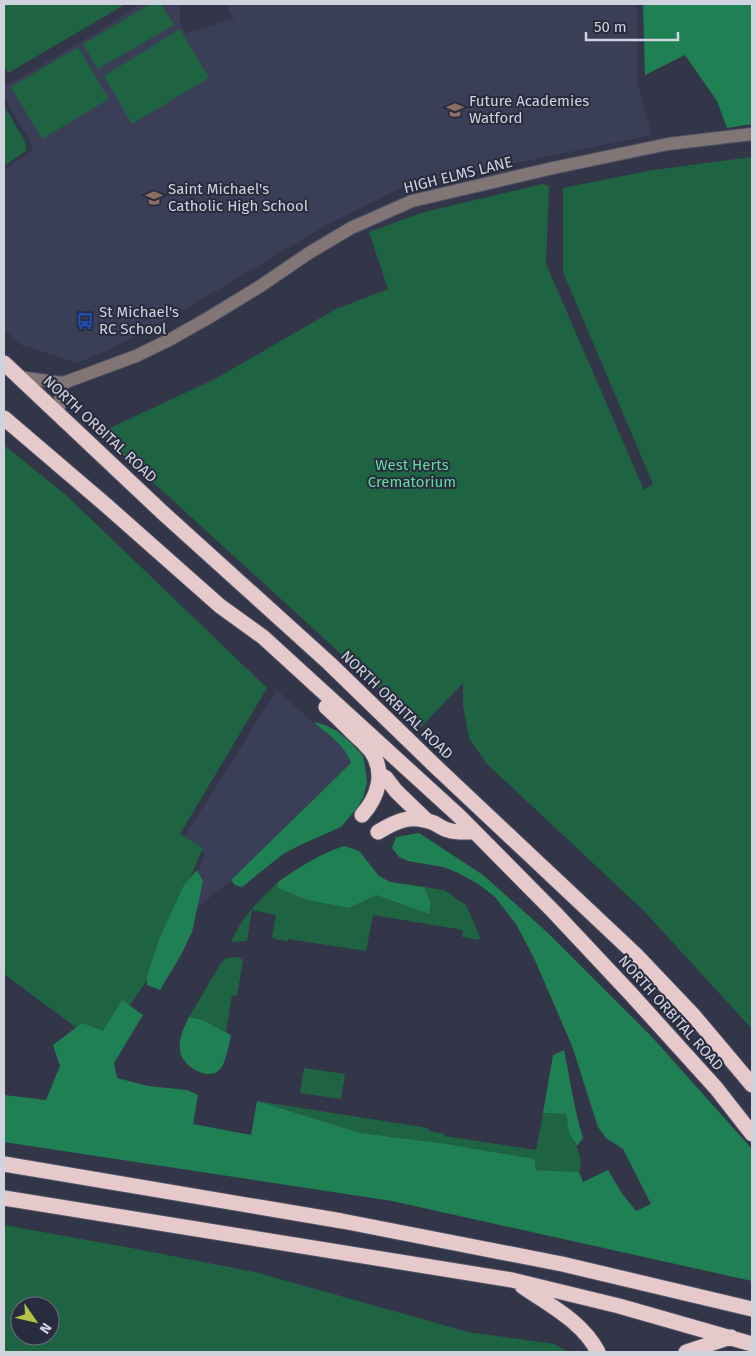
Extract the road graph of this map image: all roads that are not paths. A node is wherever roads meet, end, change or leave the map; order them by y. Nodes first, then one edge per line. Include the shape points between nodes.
1 (752, 134) edge
2 (4, 363) edge
3 (19, 377) junction
4 (63, 384) junction
5 (58, 414) junction
6 (4, 418) edge
7 (220, 606) junction
8 (379, 774) junction
9 (362, 815) dead end
10 (426, 820) junction
11 (378, 832) dead end
12 (475, 832) junction
13 (752, 1085) edge
14 (752, 1134) edge
15 (4, 1164) edge
16 (4, 1198) edge
17 (512, 1280) junction
18 (747, 1307) edge
19 (731, 1337) junction
20 (752, 1344) edge
21 (598, 1352) edge
22 (686, 1352) edge

1 - 4 street, HIGH ELMS LANE via 668,144 412,201 351,228 171,339
2 - 3 highway, NORTH ORBITAL ROAD
3 - 4 street
3 - 5 highway, NORTH ORBITAL ROAD
4 - 5 street
5 - 13 highway, NORTH ORBITAL ROAD via 329,663 636,955 694,1016
6 - 7 highway, NORTH ORBITAL ROAD
7 - 8 highway via 362,741 371,752
7 - 12 highway, NORTH ORBITAL ROAD via 263,637
8 - 9 highway via 378,788
8 - 10 highway
10 - 11 highway via 405,818
10 - 12 highway via 448,830
12 - 14 highway, NORTH ORBITAL ROAD via 630,993 716,1088
15 - 18 highway via 342,1221 562,1264
16 - 17 highway
17 - 19 highway
17 - 21 highway via 575,1323
19 - 20 highway
19 - 22 highway

